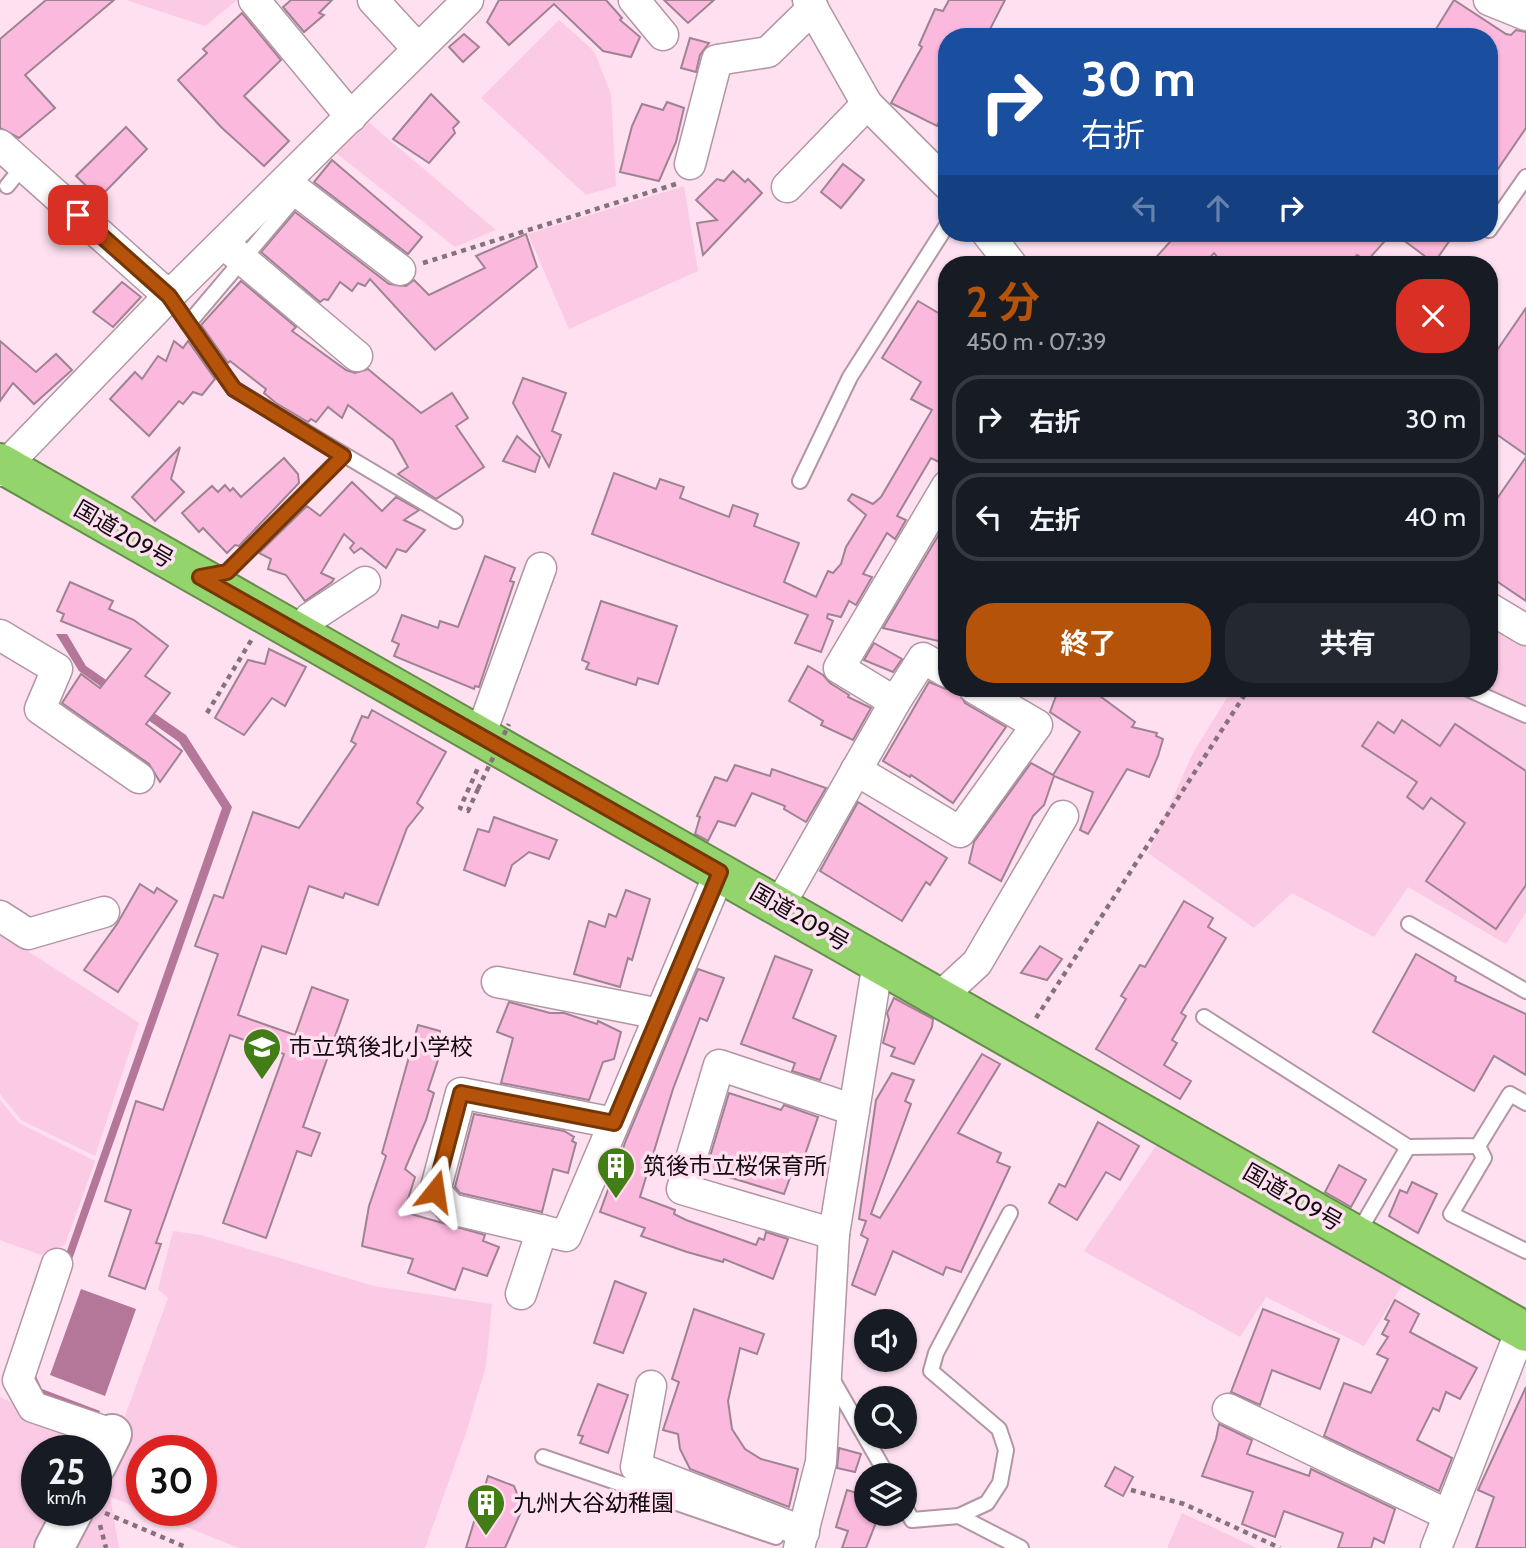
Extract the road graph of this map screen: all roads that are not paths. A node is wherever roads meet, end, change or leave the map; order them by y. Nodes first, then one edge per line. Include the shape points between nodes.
1 (254, 0) edge
2 (373, 0) edge
3 (468, 0) edge
4 (634, 0) edge
5 (1489, 0) edge
6 (811, 4) edge
7 (1526, 15) edge
8 (663, 35) dead end
9 (418, 50) junction
10 (867, 104) junction
11 (351, 117) junction
12 (0, 145) edge
13 (690, 164) road end
14 (938, 175) edge
15 (1526, 177) edge
16 (292, 187) junction
17 (787, 187) dead end
18 (1498, 217) edge
19 (938, 239) edge
20 (233, 251) junction
21 (400, 270) road end
22 (169, 296) junction
23 (188, 324) junction
24 (357, 356) dead end
25 (343, 456) junction
26 (1, 466) edge
27 (800, 481) dead end
28 (938, 501) edge
29 (455, 521) dead end
30 (541, 568) dead end
31 (200, 577) junction
32 (365, 582) dead end
33 (1498, 613) edge
34 (310, 618) dead end
35 (1526, 630) edge
36 (0, 635) edge
37 (938, 667) edge
38 (989, 697) edge
39 (1486, 697) edge
40 (895, 702) junction
41 (1526, 715) edge
42 (495, 730) junction
43 (856, 770) junction
44 (139, 778) dead end
45 (1063, 816) dead end
46 (720, 872) junction
47 (779, 906) junction
48 (104, 912) dead end
49 (0, 916) edge
50 (1409, 924) dead end
51 (878, 962) junction
52 (497, 982) dead end
53 (1526, 991) edge
54 (940, 997) junction
55 (660, 1014) junction
56 (1204, 1017) dead end
57 (1526, 1103) edge
58 (854, 1110) junction
59 (614, 1123) junction
60 (1478, 1146) junction
61 (1408, 1147) junction
62 (1010, 1213) dead end
63 (542, 1230) junction
64 (834, 1234) junction
65 (1357, 1234) junction
66 (1526, 1251) edge
67 (57, 1264) dead end
68 (521, 1294) dead end
69 (1524, 1331) edge
70 (828, 1371) junction
71 (651, 1386) dead end
72 (1228, 1409) dead end
73 (80, 1435) edge
74 (543, 1457) dead end
75 (880, 1463) edge
76 (1448, 1515) junction
77 (960, 1516) junction
78 (917, 1520) edge
79 (66, 1526) edge
80 (802, 1542) edge
81 (54, 1548) edge
82 (1021, 1548) edge
83 (1436, 1548) edge

1 - 11 street
2 - 9 street
3 - 9 street
4 - 8 street
5 - 7 street
6 - 10 street
6 - 13 street via 768,52 718,60
9 - 11 street
10 - 14 street
10 - 17 street
11 - 16 street
12 - 22 street via 15,176
15 - 18 lane
16 - 20 street
16 - 21 street
19 - 27 lane via 850,377
20 - 22 street
20 - 23 lane
20 - 24 street
22 - 23 lane
22 - 26 street
23 - 25 lane via 234,389
25 - 29 lane
25 - 31 lane via 227,572
26 - 31 highway, 国道209号
28 - 40 street via 839,668
30 - 42 street
31 - 42 highway, 国道209号
32 - 34 street
33 - 35 street
36 - 44 street via 57,669 40,709
37 - 40 street via 923,658
38 - 43 street via 1037,725 960,832
39 - 41 lane
40 - 43 street
42 - 46 highway, 国道209号
43 - 47 street
45 - 54 street via 976,963
46 - 47 highway, 国道209号
46 - 55 street
47 - 51 highway, 国道209号
48 - 49 street via 28,934
50 - 53 lane
51 - 54 highway, 国道209号
51 - 58 street
52 - 55 street
54 - 65 highway, 国道209号
55 - 59 street
56 - 61 lane
57 - 60 lane via 1510,1094
58 - 64 street
58 - 64 street via 719,1065 682,1189
59 - 63 street via 566,1236
59 - 63 street via 461,1093 435,1191 451,1209
60 - 61 lane
60 - 66 lane via 1484,1158 1451,1214
61 - 65 lane
62 - 77 lane via 936,1353 931,1371 999,1429 1006,1450 1000,1483 987,1503
63 - 68 street
64 - 70 street
65 - 69 highway, 国道209号
67 - 73 street via 18,1380 33,1406
69 - 76 street
70 - 75 lane
70 - 80 street via 821,1462
71 - 80 street via 636,1467
72 - 76 street
74 - 80 lane
76 - 83 street
77 - 78 lane
77 - 82 lane
79 - 81 street

